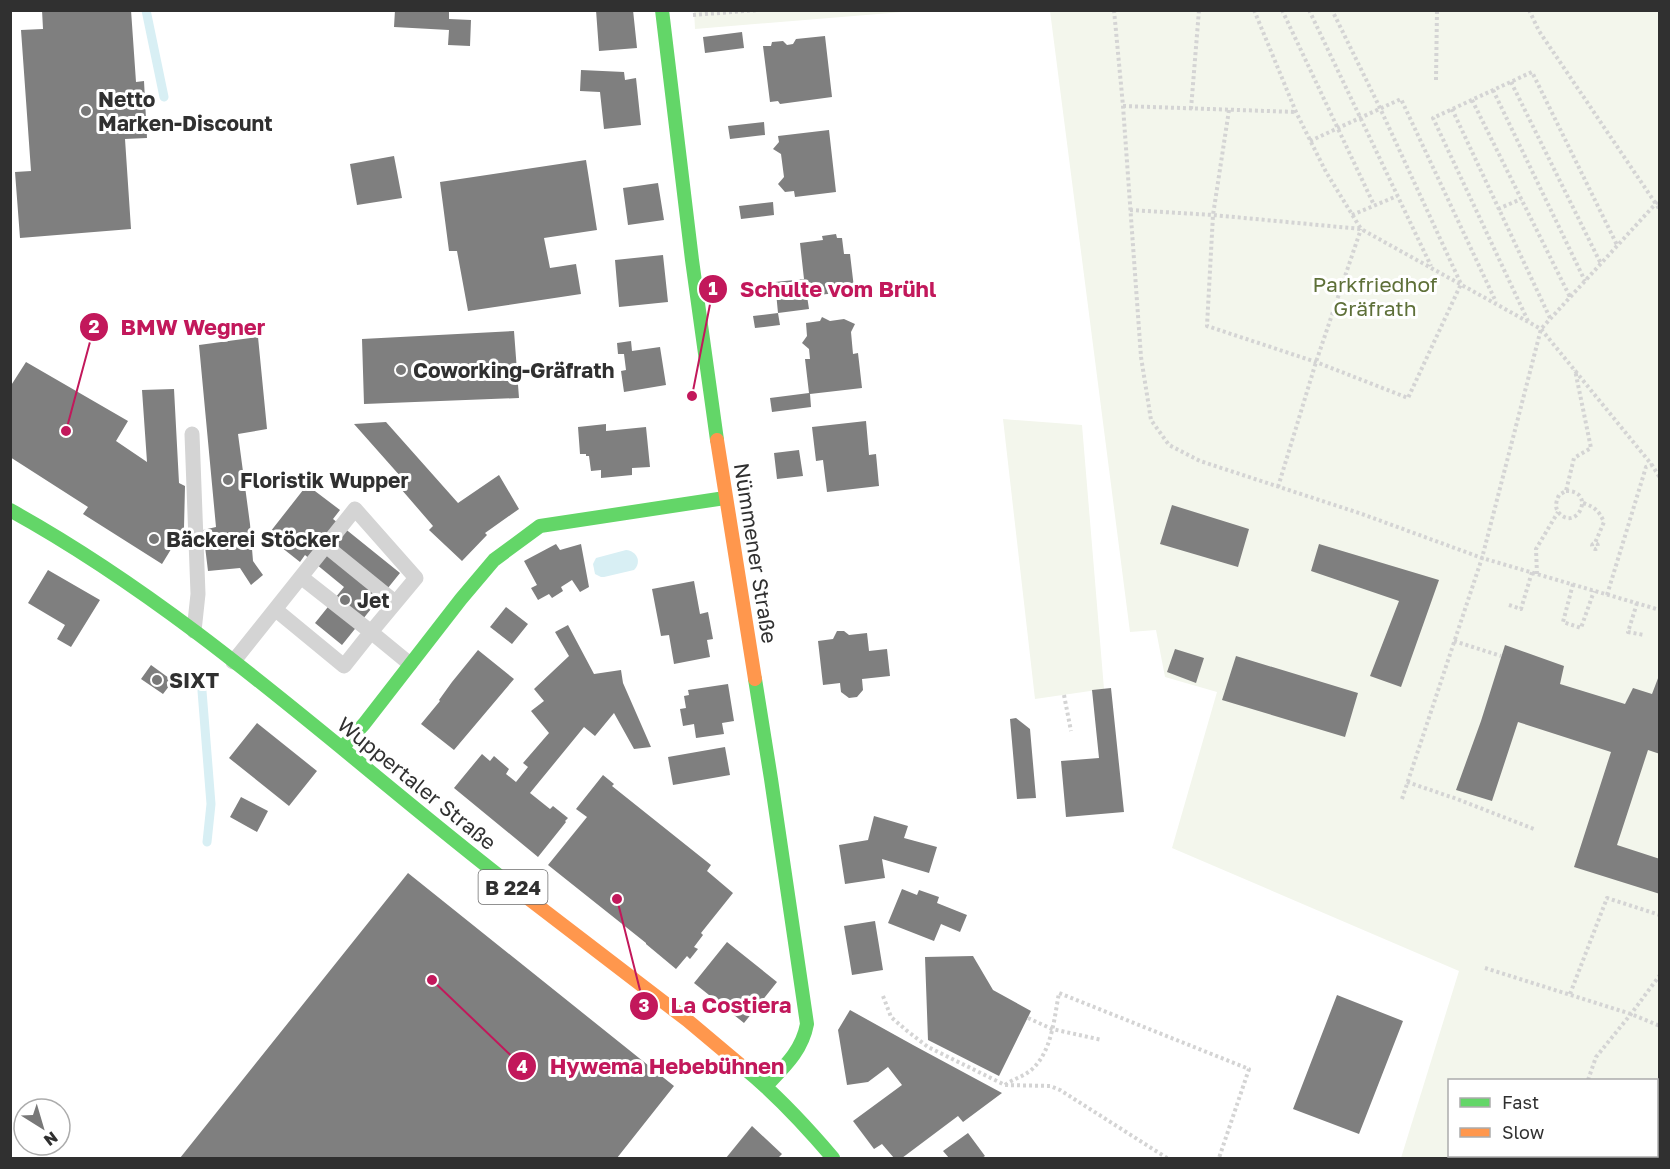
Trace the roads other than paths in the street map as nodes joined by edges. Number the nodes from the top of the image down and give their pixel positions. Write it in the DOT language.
graph roads {
  1 [pos="663,13"];
  2 [pos="192,434"];
  3 [pos="725,498"];
  4 [pos="10,510"];
  5 [pos="326,546"];
  6 [pos="301,577"];
  7 [pos="395,602"];
  8 [pos="276,610"];
  9 [pos="194,631"];
  10 [pos="371,632"];
  11 [pos="233,662"];
  12 [pos="410,664"];
  13 [pos="342,748"];
  14 [pos="766,1086"];
  15 [pos="833,1158"];
  1 -- 3 [label="street, Nümmener Straße"];
  2 -- 9 [label="lane"];
  3 -- 12 [label="street"];
  3 -- 14 [label="street, Nümmener Straße"];
  4 -- 9 [label="street, Wuppertaler Straße / B 224"];
  5 -- 6 [label="lane"];
  5 -- 7 [label="lane"];
  5 -- 7 [label="lane"];
  6 -- 8 [label="lane"];
  6 -- 10 [label="lane"];
  7 -- 10 [label="lane"];
  8 -- 10 [label="lane"];
  8 -- 11 [label="lane"];
  9 -- 11 [label="street, Wuppertaler Straße / B 224"];
  10 -- 12 [label="lane"];
  11 -- 13 [label="street, Wuppertaler Straße / B 224"];
  12 -- 13 [label="street"];
  13 -- 14 [label="street, Wuppertaler Straße / B 224"];
  14 -- 15 [label="street, Wuppertaler Straße / B 224"];
}
